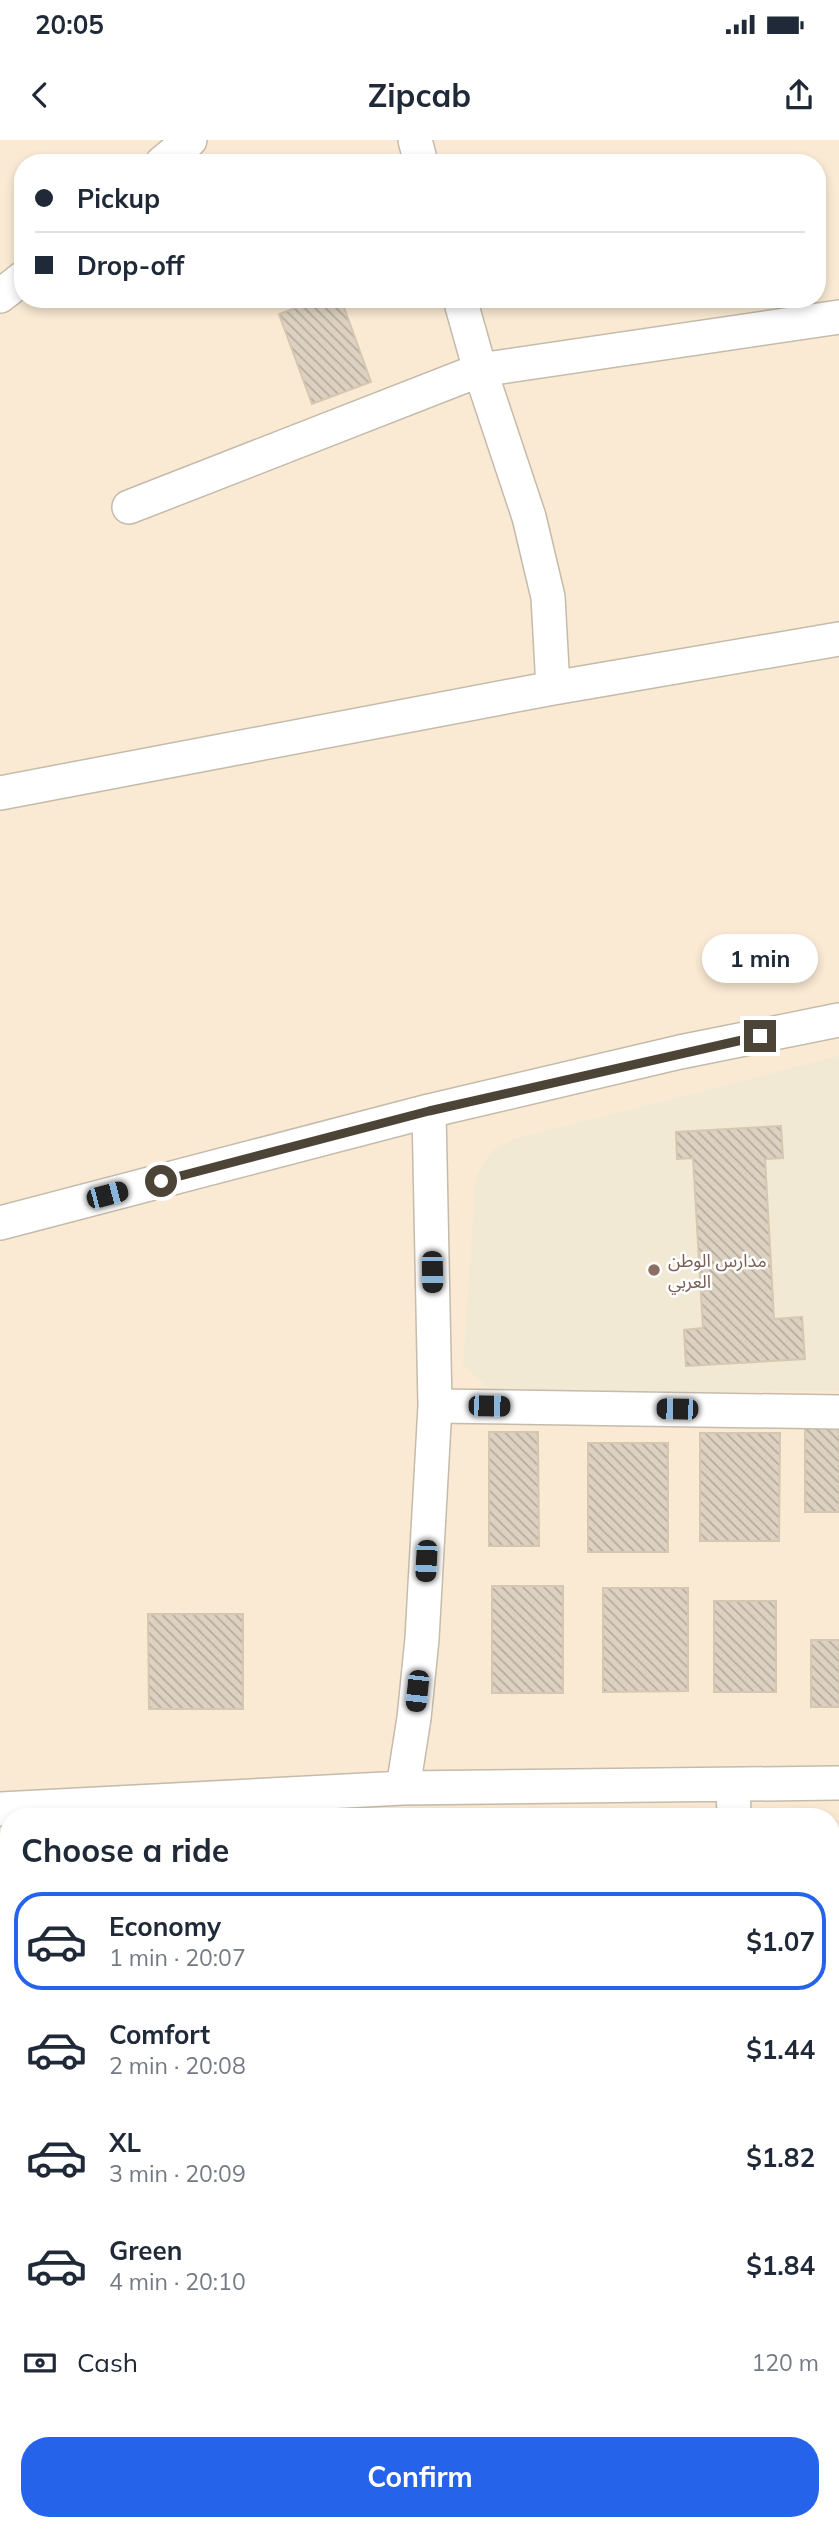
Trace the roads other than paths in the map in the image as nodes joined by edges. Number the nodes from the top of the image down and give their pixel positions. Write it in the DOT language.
graph roads {
  1 [pos="190,140"];
  2 [pos="173,154"];
  3 [pos="14,285"];
  4 [pos="0,296"];
  5 [pos="463,308"];
  6 [pos="839,317"];
  7 [pos="480,370"];
  8 [pos="129,507"];
  9 [pos="839,639"];
  10 [pos="553,688"];
  11 [pos="0,793"];
  12 [pos="839,1020"];
  13 [pos="429,1111"];
  14 [pos="0,1223"];
  15 [pos="435,1406"];
  16 [pos="839,1412"];
  17 [pos="839,1783"];
  18 [pos="403,1788"];
  19 [pos="734,1801"];
  20 [pos="19,1808"];
  1 -- 2 [label="street"];
  3 -- 4 [label="street"];
  5 -- 7 [label="street"];
  6 -- 7 [label="street"];
  7 -- 8 [label="street"];
  7 -- 10 [label="street"];
  9 -- 10 [label="street"];
  10 -- 11 [label="street"];
  12 -- 13 [label="street"];
  13 -- 14 [label="street"];
  13 -- 15 [label="street"];
  15 -- 16 [label="street"];
  15 -- 18 [label="street"];
  17 -- 19 [label="street"];
  18 -- 19 [label="street"];
  18 -- 20 [label="street"];
}
